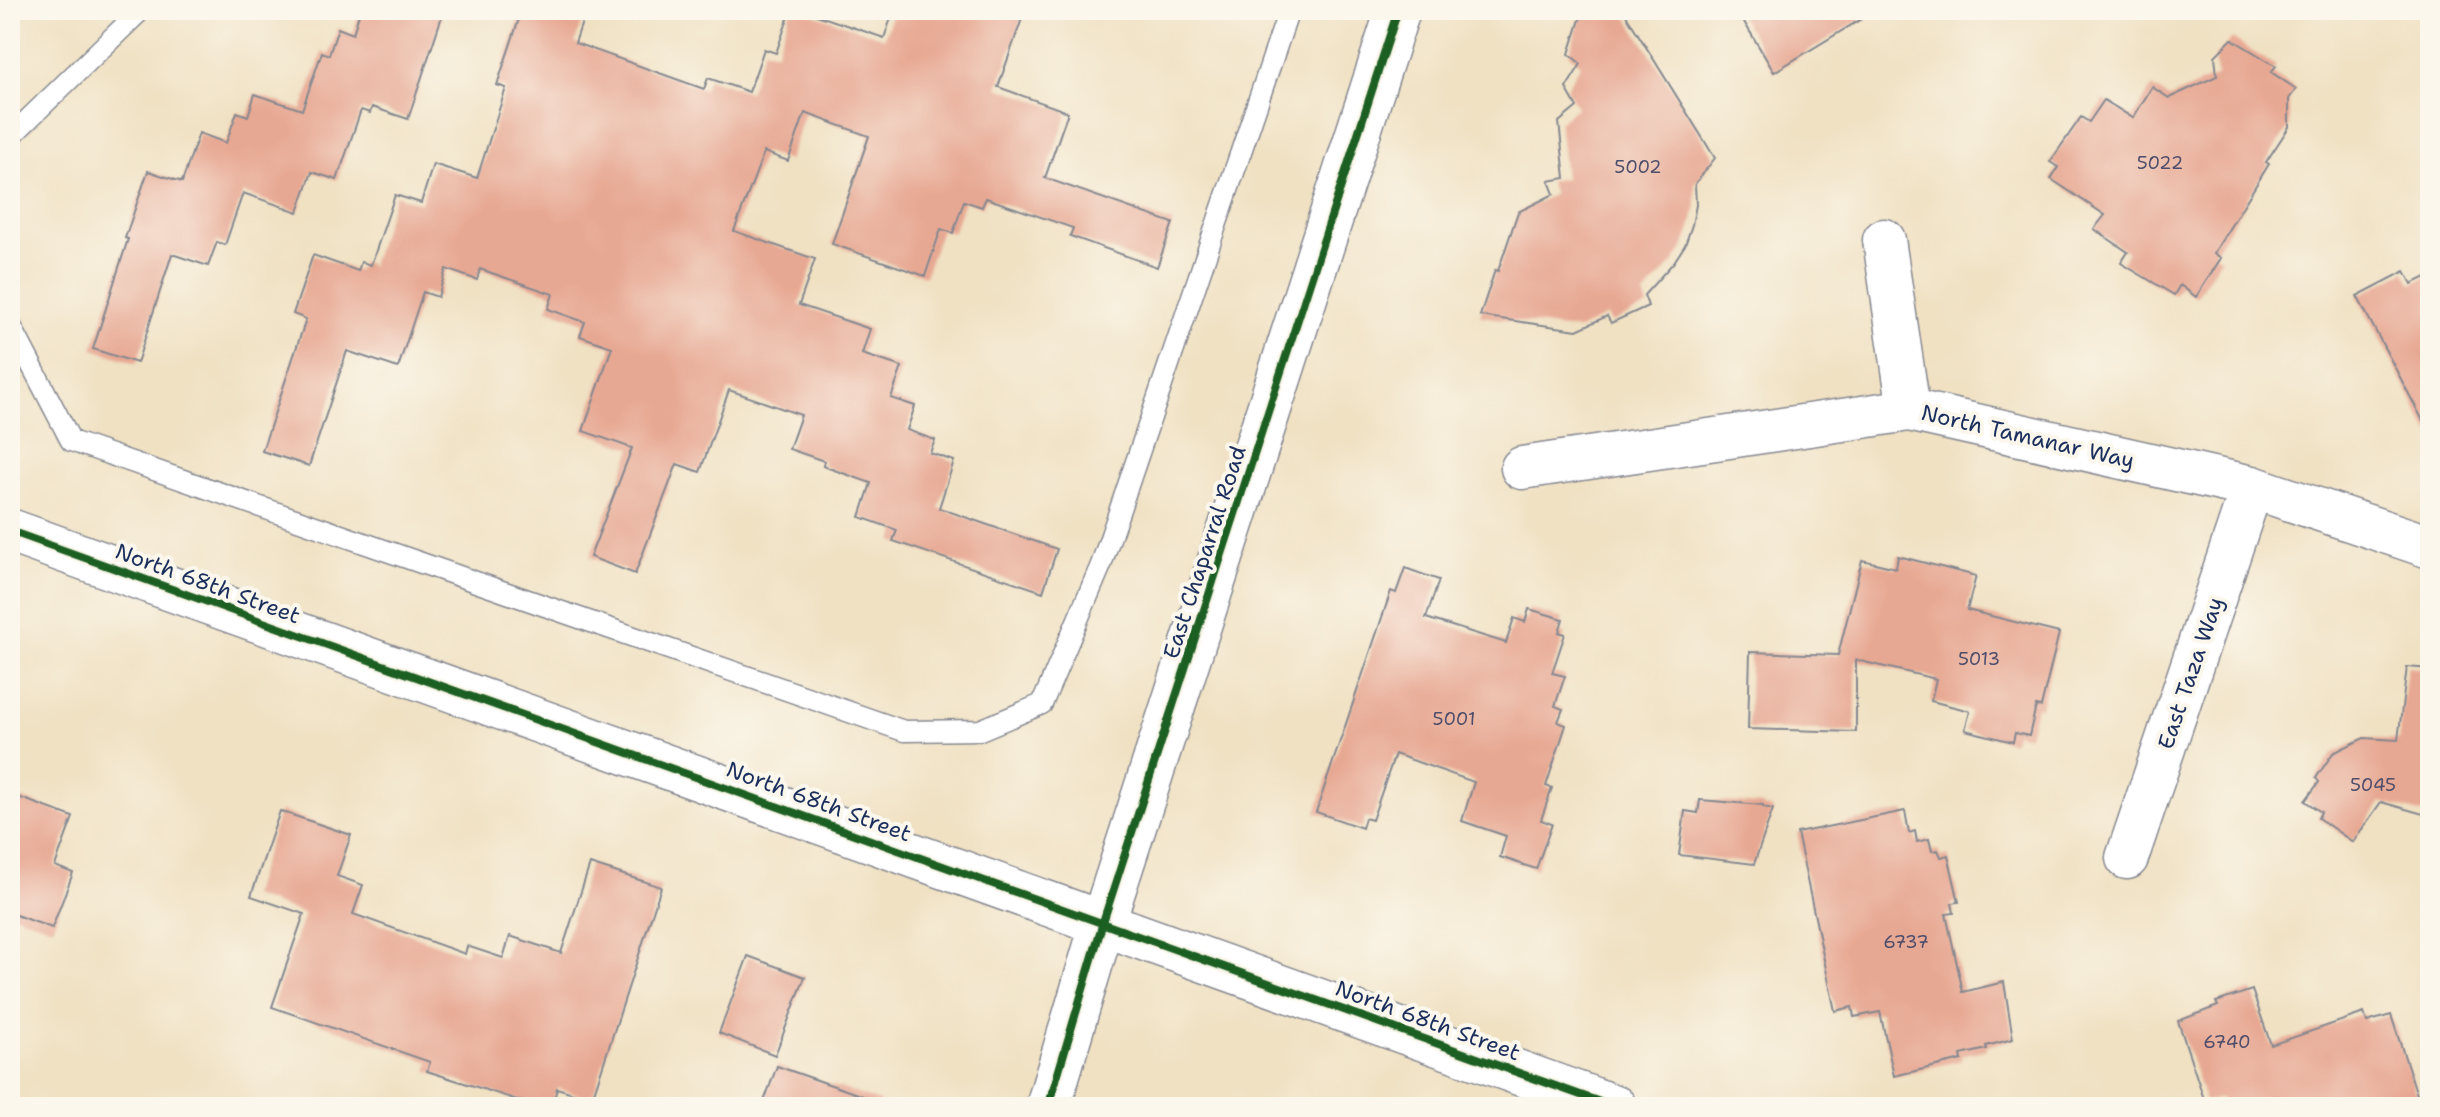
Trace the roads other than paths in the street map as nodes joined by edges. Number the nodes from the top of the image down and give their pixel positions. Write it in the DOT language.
graph roads {
  1 [pos="141,10"];
  2 [pos="1289,10"];
  3 [pos="1398,10"];
  4 [pos="10,137"];
  5 [pos="1884,240"];
  6 [pos="10,324"];
  7 [pos="1909,410"];
  8 [pos="1522,468"];
  9 [pos="2252,487"];
  10 [pos="10,531"];
  11 [pos="2430,547"];
  12 [pos="2127,858"];
  13 [pos="1103,922"];
  14 [pos="1048,1107"];
  15 [pos="1614,1107"];
  1 -- 4 [label="lane"];
  2 -- 6 [label="lane"];
  3 -- 13 [label="street, East Chaparral Road"];
  5 -- 7 [label="street"];
  7 -- 8 [label="street, North Tamanar Way"];
  7 -- 9 [label="street, North Tamanar Way"];
  9 -- 11 [label="street, North Tamanar Way"];
  9 -- 12 [label="street, East Taza Way"];
  10 -- 13 [label="street, North 68th Street"];
  13 -- 14 [label="street, East Chaparral Road"];
  13 -- 15 [label="street, North 68th Street"];
}
